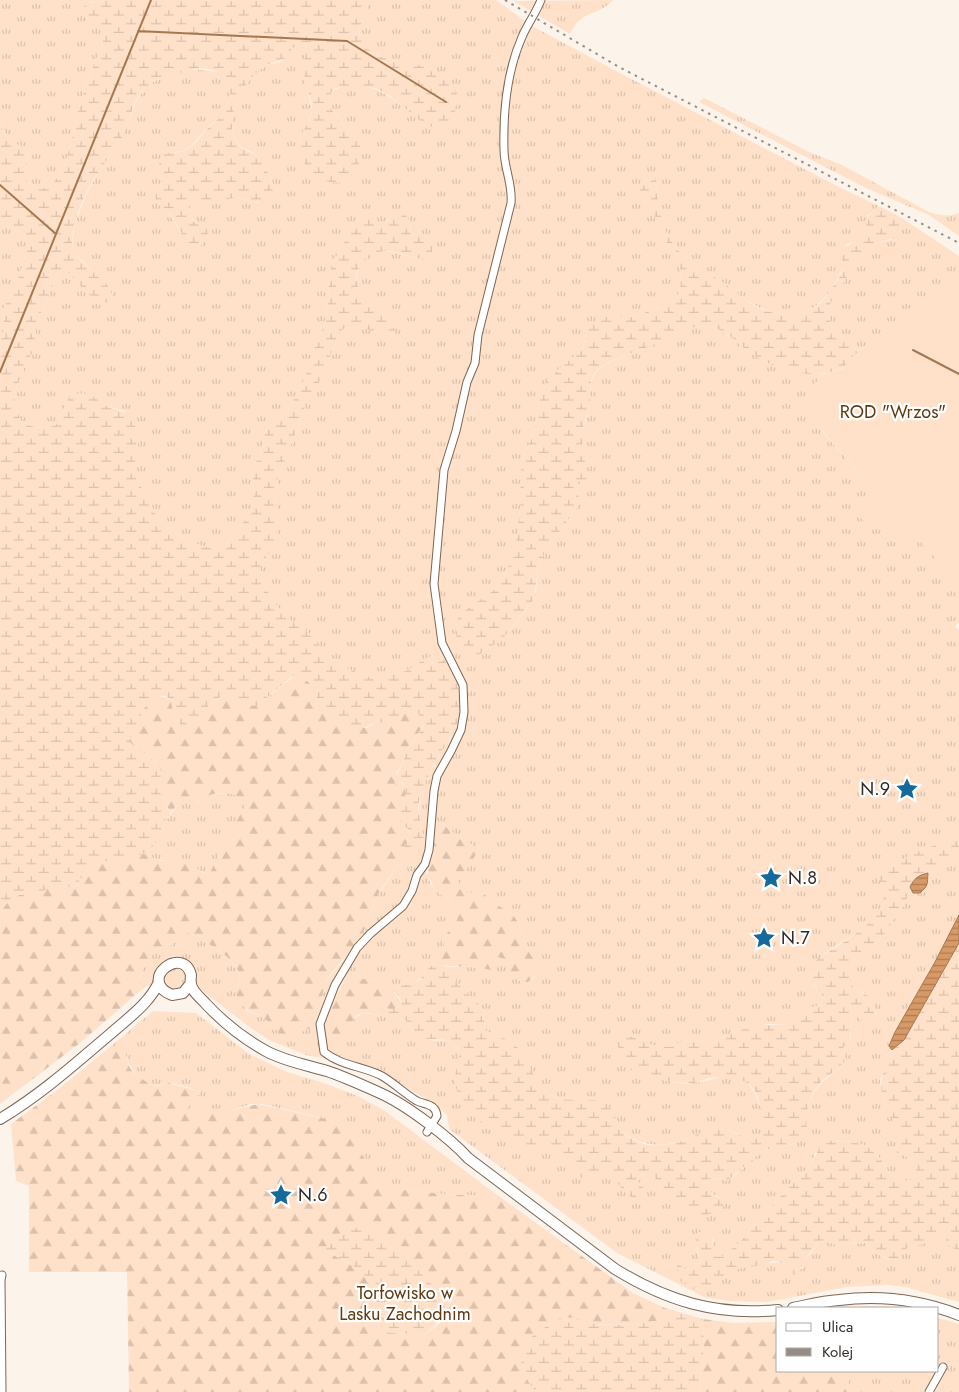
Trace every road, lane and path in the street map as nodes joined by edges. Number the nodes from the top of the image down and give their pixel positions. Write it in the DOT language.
graph roads {
  1 [pos="541,0"];
  2 [pos="159,982"];
  3 [pos="191,983"];
  4 [pos="166,992"];
  5 [pos="180,994"];
  6 [pos="213,1011"];
  7 [pos="136,1012"];
  8 [pos="0,1119"];
  9 [pos="429,1129"];
  10 [pos="2,1274"];
  11 [pos="798,1307"];
  12 [pos="934,1307"];
  13 [pos="939,1308"];
  14 [pos="776,1310"];
  15 [pos="945,1310"];
  16 [pos="959,1311"];
  17 [pos="959,1315"];
  18 [pos="1,1320"];
  19 [pos="944,1367"];
  20 [pos="2,1392"];
  21 [pos="929,1392"];
  1 -- 9 [label="street"];
  2 -- 3 [label="main road"];
  2 -- 4 [label="main road"];
  2 -- 7 [label="main road"];
  3 -- 5 [label="main road"];
  3 -- 6 [label="main road"];
  4 -- 5 [label="main road"];
  4 -- 7 [label="main road"];
  5 -- 6 [label="main road"];
  6 -- 9 [label="main road"];
  7 -- 8 [label="main road"];
  9 -- 14 [label="main road"];
  10 -- 18 [label="street"];
  11 -- 12 [label="main road"];
  13 -- 15 [label="main road"];
  15 -- 16 [label="main road"];
  15 -- 17 [label="main road"];
  18 -- 20 [label="street"];
  19 -- 21 [label="street"];
}
